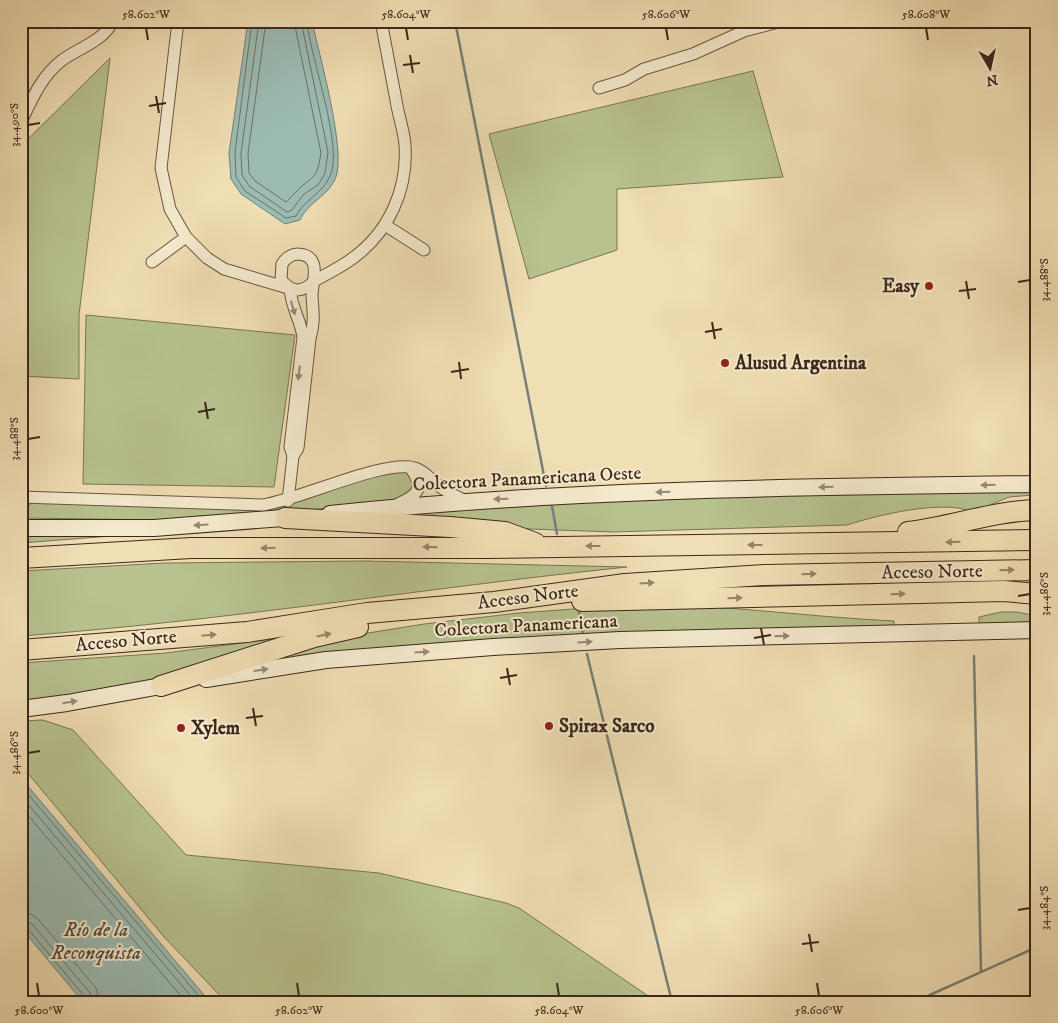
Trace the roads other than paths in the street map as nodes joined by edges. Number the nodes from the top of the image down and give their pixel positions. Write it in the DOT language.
graph roads {
  1 [pos="113,21"];
  2 [pos="178,21"];
  3 [pos="381,21"];
  4 [pos="782,21"];
  5 [pos="599,88"];
  6 [pos="21,122"];
  7 [pos="385,225"];
  8 [pos="186,237"];
  9 [pos="424,250"];
  10 [pos="152,262"];
  11 [pos="313,262"];
  12 [pos="334,269"];
  13 [pos="280,270"];
  14 [pos="259,281"];
  15 [pos="313,282"];
  16 [pos="289,288"];
  17 [pos="301,325"];
  18 [pos="314,325"];
  19 [pos="292,456"];
  20 [pos="410,467"];
  21 [pos="1037,484"];
  22 [pos="21,497"];
  23 [pos="466,501"];
  24 [pos="390,508"];
  25 [pos="286,510"];
  26 [pos="1037,510"];
  27 [pos="21,528"];
  28 [pos="1037,540"];
  29 [pos="804,545"];
  30 [pos="546,546"];
  31 [pos="21,558"];
  32 [pos="1037,570"];
  33 [pos="1037,594"];
  34 [pos="494,602"];
  35 [pos="1037,630"];
  36 [pos="21,650"];
  37 [pos="161,686"];
  38 [pos="21,709"];
  1 -- 6 [label="street"];
  2 -- 8 [label="street"];
  3 -- 7 [label="street"];
  4 -- 5 [label="street"];
  7 -- 9 [label="street"];
  7 -- 12 [label="street"];
  8 -- 10 [label="street"];
  8 -- 14 [label="street"];
  11 -- 12 [label="street"];
  11 -- 13 [label="street"];
  11 -- 15 [label="street"];
  12 -- 15 [label="street"];
  13 -- 14 [label="street"];
  13 -- 16 [label="street"];
  14 -- 16 [label="street"];
  15 -- 16 [label="street"];
  15 -- 18 [label="street"];
  16 -- 17 [label="street, one-way"];
  17 -- 18 [label="street"];
  17 -- 19 [label="street, one-way"];
  18 -- 19 [label="street"];
  19 -- 25 [label="street"];
  20 -- 23 [label="street"];
  20 -- 24 [label="street"];
  20 -- 25 [label="street"];
  21 -- 23 [label="street, Colectora Panamericana Oeste, one-way"];
  22 -- 25 [label="street"];
  23 -- 24 [label="street, Colectora Panamericana Oeste"];
  24 -- 25 [label="street, Colectora Panamericana Oeste"];
  25 -- 27 [label="street, Colectora Panamericana Oeste, one-way"];
  25 -- 30 [label="highway"];
  26 -- 29 [label="highway"];
  28 -- 29 [label="highway, Acceso Norte, one-way"];
  29 -- 30 [label="highway, Acceso Norte, one-way"];
  30 -- 31 [label="highway, Acceso Norte, one-way"];
  34 -- 32 [label="highway, Acceso Norte, one-way"];
  34 -- 33 [label="highway, one-way"];
  36 -- 34 [label="highway, Acceso Norte, one-way"];
  37 -- 34 [label="highway, one-way"];
  37 -- 35 [label="street, Colectora Panamericana, one-way"];
  38 -- 37 [label="street, Colectora Panamericana, one-way"];
}
